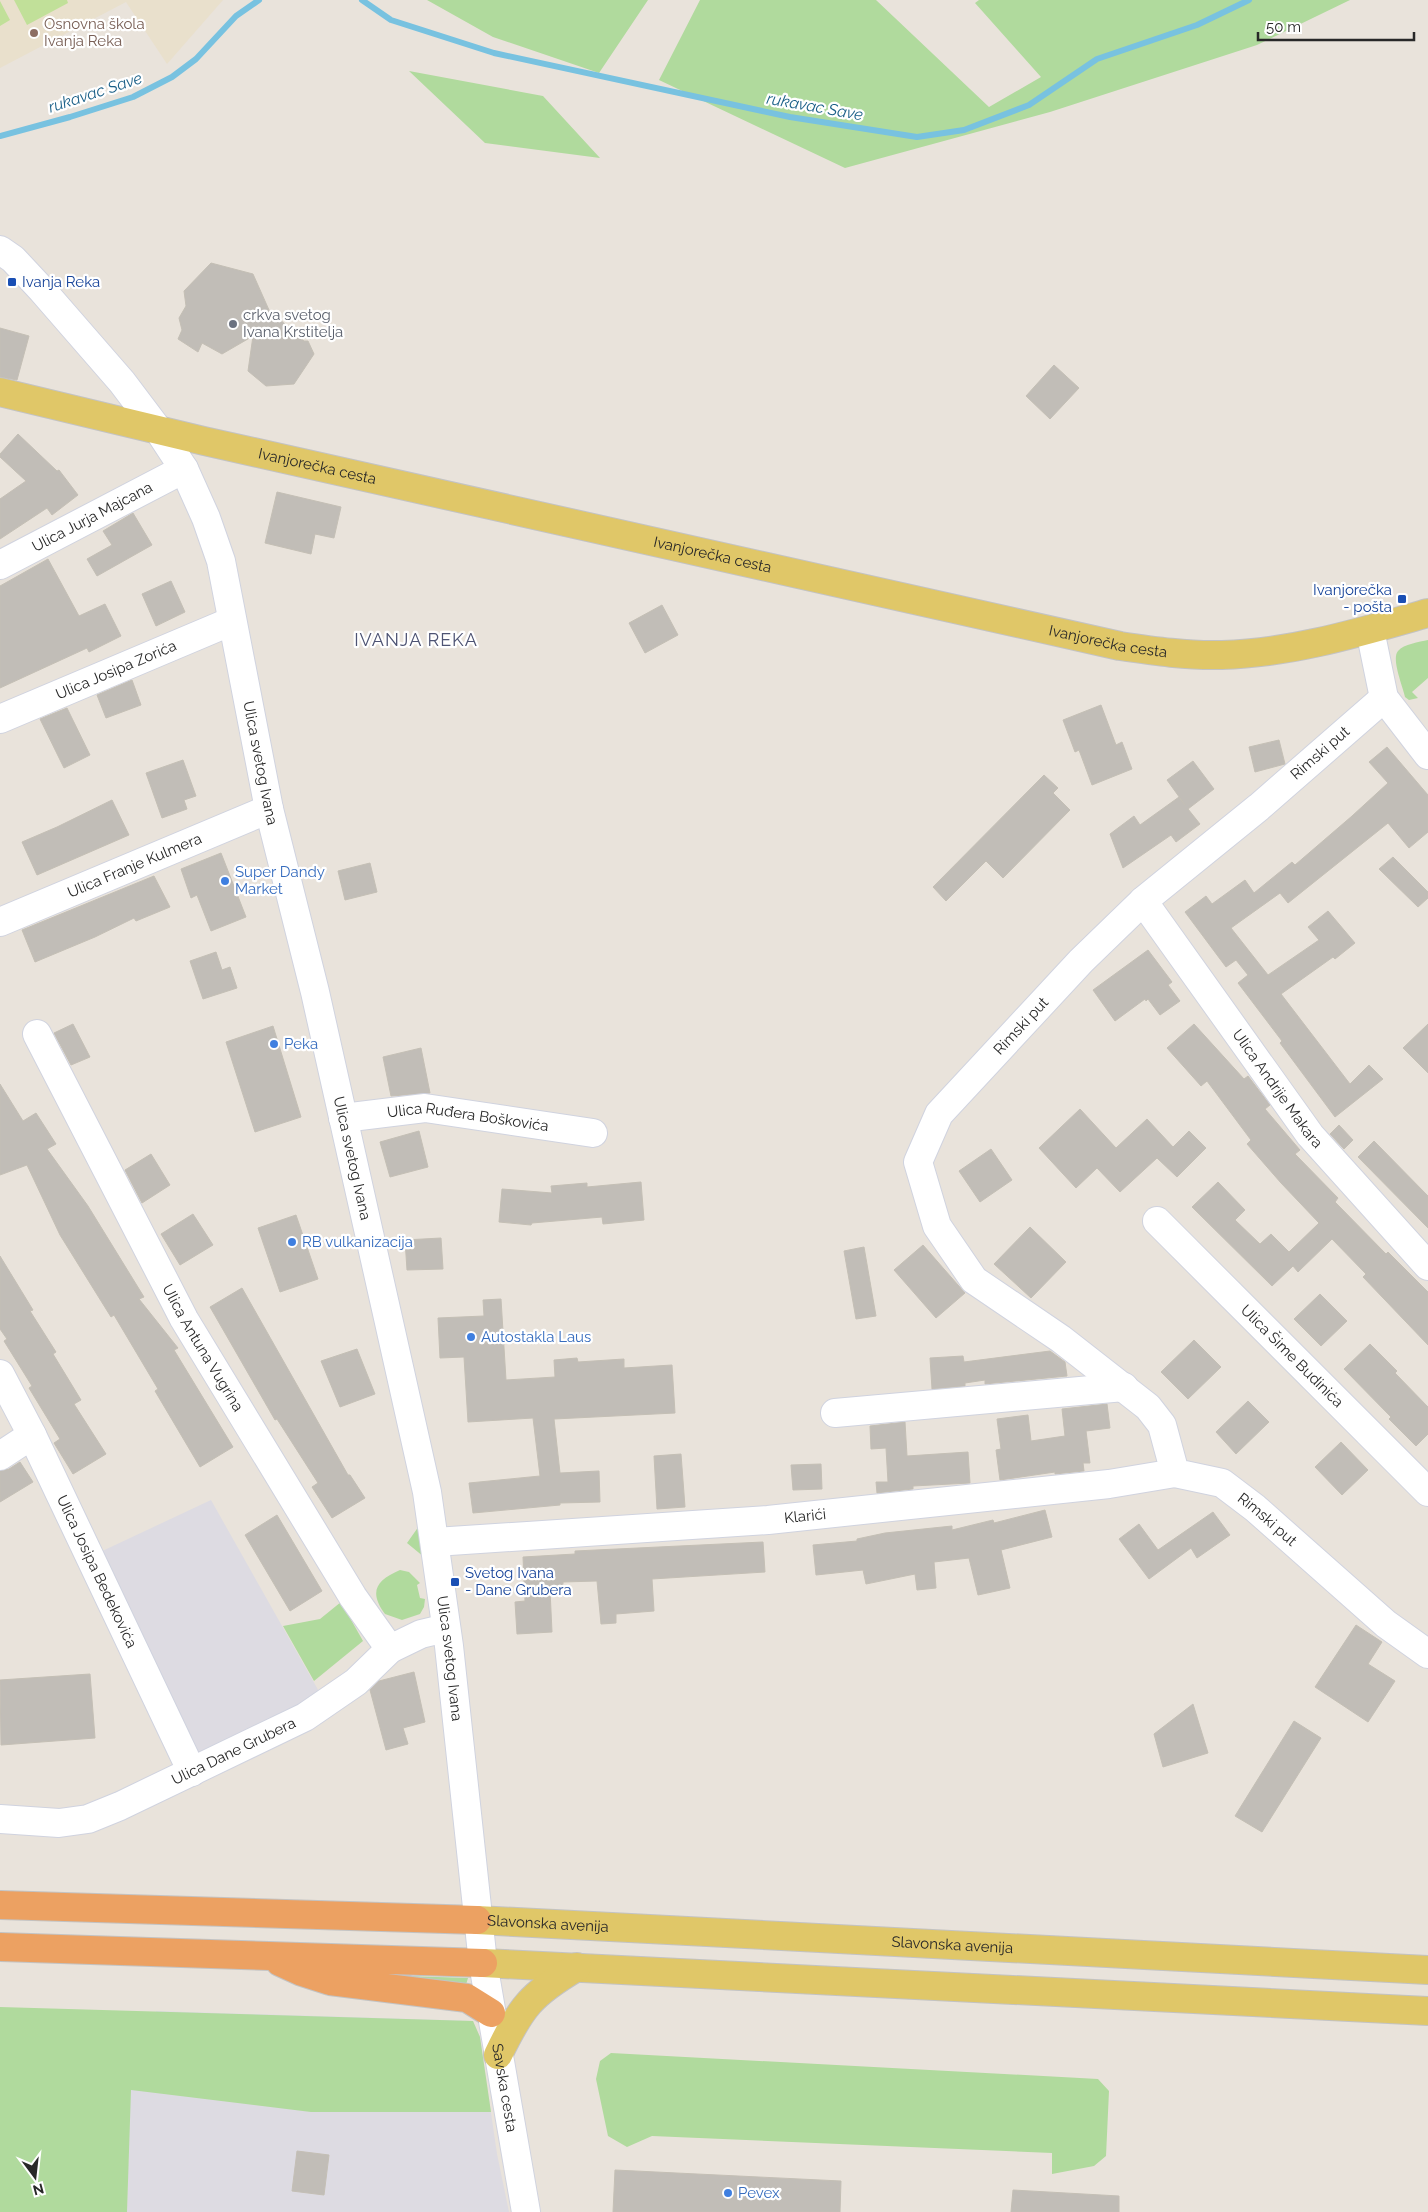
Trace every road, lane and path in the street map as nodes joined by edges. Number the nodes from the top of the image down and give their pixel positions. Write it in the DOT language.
graph roads {
  1 [pos="0,250"];
  2 [pos="0,392"];
  3 [pos="159,431"];
  4 [pos="184,469"];
  5 [pos="0,565"];
  6 [pos="1428,613"];
  7 [pos="232,620"];
  8 [pos="1370,630"];
  9 [pos="1384,698"];
  10 [pos="0,719"];
  11 [pos="1428,756"];
  12 [pos="269,809"];
  13 [pos="1143,901"];
  14 [pos="0,922"];
  15 [pos="37,1034"];
  16 [pos="343,1118"];
  17 [pos="593,1134"];
  18 [pos="1157,1221"];
  19 [pos="1428,1266"];
  20 [pos="0,1374"];
  21 [pos="1124,1387"];
  22 [pos="835,1414"];
  23 [pos="32,1435"];
  24 [pos="0,1456"];
  25 [pos="1175,1473"];
  26 [pos="1428,1492"];
  27 [pos="435,1542"];
  28 [pos="446,1628"];
  29 [pos="390,1649"];
  30 [pos="1428,1654"];
  31 [pos="192,1772"];
  32 [pos="0,1819"];
  33 [pos="0,1905"];
  34 [pos="477,1920"];
  35 [pos="0,1947"];
  36 [pos="265,1955"];
  37 [pos="483,1963"];
  38 [pos="578,1967"];
  39 [pos="1428,1970"];
  40 [pos="1428,2011"];
  41 [pos="491,2013"];
  42 [pos="498,2055"];
  43 [pos="526,2212"];
  1 -- 3 [label="street, Ulica svetog Ivana"];
  2 -- 3 [label="main road, Ivanjorečka cesta"];
  3 -- 4 [label="street, Ulica svetog Ivana"];
  3 -- 8 [label="main road, Ivanjorečka cesta"];
  4 -- 5 [label="street, Ulica Jurja Majcana"];
  4 -- 7 [label="street, Ulica svetog Ivana"];
  6 -- 8 [label="main road, Ivanjorečka cesta"];
  7 -- 10 [label="street, Ulica Josipa Zorića"];
  7 -- 12 [label="street, Ulica svetog Ivana"];
  8 -- 9 [label="street"];
  9 -- 11 [label="street"];
  9 -- 13 [label="street, Rimski put"];
  12 -- 14 [label="street, Ulica Franje Kulmera"];
  12 -- 16 [label="street, Ulica svetog Ivana"];
  13 -- 19 [label="street, Ulica Andrije Makara"];
  13 -- 21 [label="street, Rimski put"];
  15 -- 29 [label="street, Ulica Antuna Vugrina"];
  16 -- 17 [label="street, Ulica Ruđera Boškovića"];
  16 -- 27 [label="street, Ulica svetog Ivana"];
  18 -- 26 [label="street, Ulica Šime Budinića"];
  20 -- 23 [label="street, Ulica Josipa Bedekovića"];
  21 -- 22 [label="street"];
  21 -- 25 [label="street, Rimski put"];
  23 -- 24 [label="street"];
  23 -- 31 [label="street, Ulica Josipa Bedekovića"];
  25 -- 27 [label="street, Klarići"];
  25 -- 30 [label="street, Rimski put"];
  27 -- 28 [label="street, Ulica svetog Ivana"];
  28 -- 29 [label="street, Ulica Dane Grubera"];
  28 -- 34 [label="street, Ulica svetog Ivana"];
  29 -- 31 [label="street, Ulica Dane Grubera"];
  31 -- 32 [label="street, Ulica Dane Grubera"];
  33 -- 34 [label="highway"];
  34 -- 37 [label="street, Ulica svetog Ivana"];
  34 -- 39 [label="main road, Slavonska avenija"];
  35 -- 36 [label="highway"];
  36 -- 37 [label="highway"];
  36 -- 41 [label="highway"];
  37 -- 38 [label="main road"];
  37 -- 41 [label="street, Savska cesta"];
  38 -- 40 [label="main road"];
  38 -- 42 [label="main road"];
  41 -- 42 [label="street, Savska cesta"];
  42 -- 43 [label="street, Savska cesta"];
}
